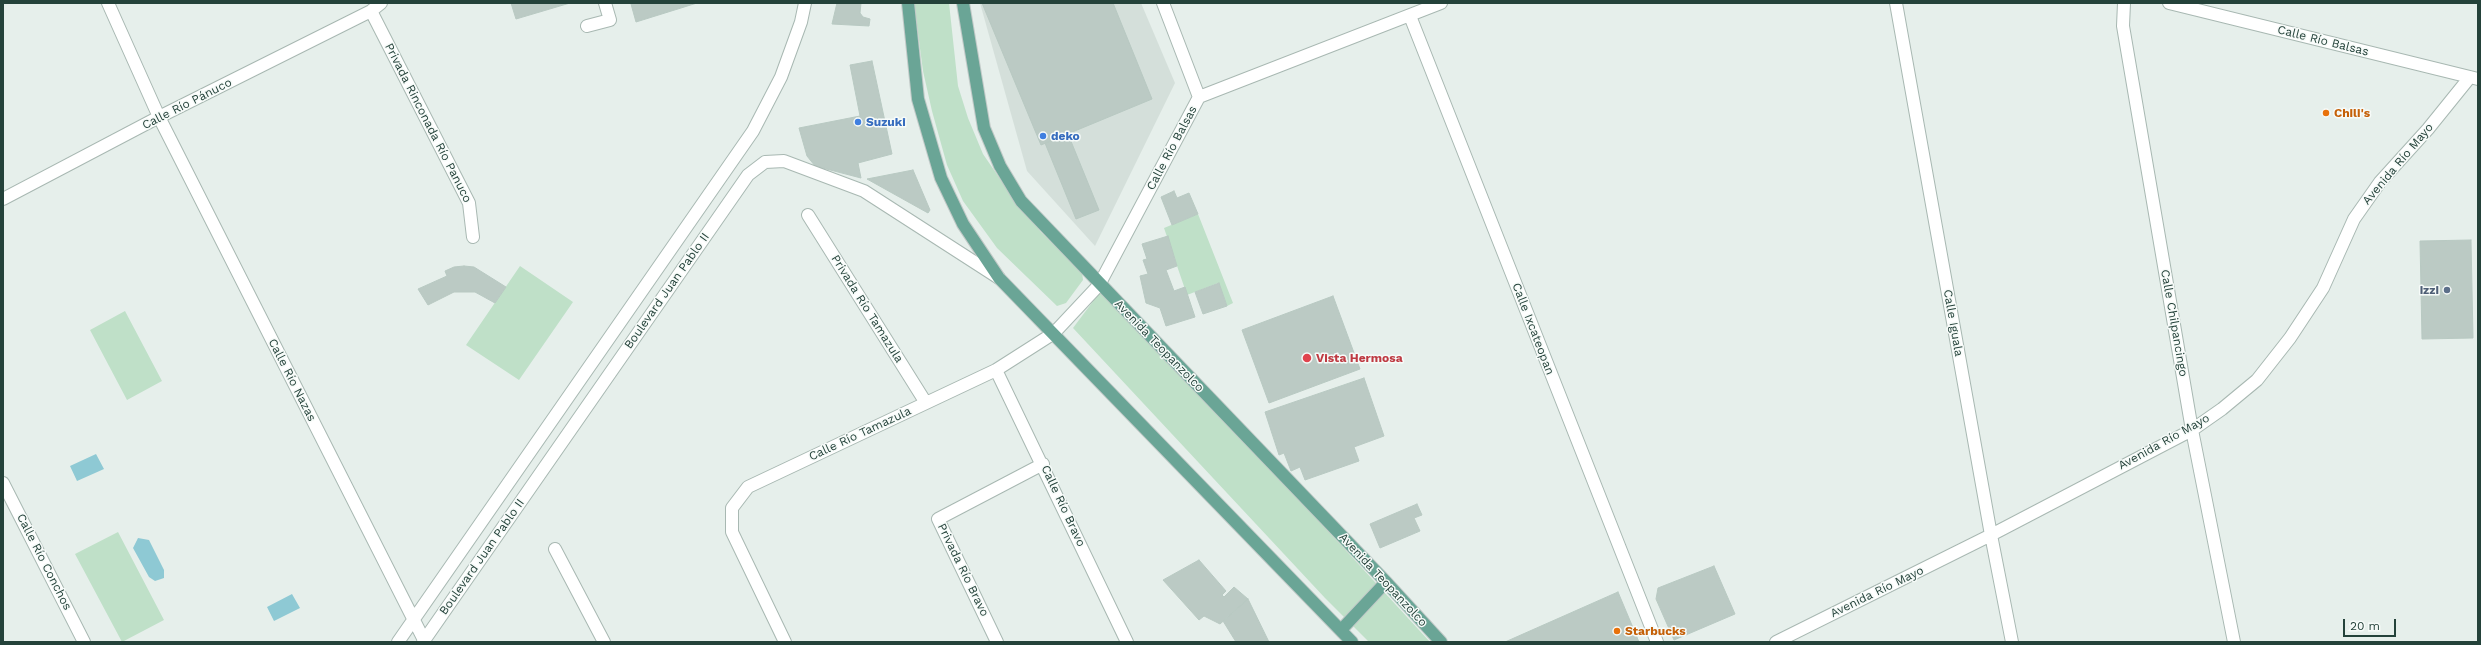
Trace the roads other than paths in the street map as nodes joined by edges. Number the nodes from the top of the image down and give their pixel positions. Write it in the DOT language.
graph roads {
  1 [pos="108,3"];
  2 [pos="381,3"];
  3 [pos="606,3"];
  4 [pos="805,3"];
  5 [pos="908,3"];
  6 [pos="963,3"];
  7 [pos="1163,3"];
  8 [pos="1441,3"];
  9 [pos="1896,3"];
  10 [pos="2124,3"];
  11 [pos="2169,3"];
  12 [pos="371,11"];
  13 [pos="1410,16"];
  14 [pos="587,26"];
  15 [pos="2474,78"];
  16 [pos="1199,97"];
  17 [pos="159,117"];
  18 [pos="3,199"];
  19 [pos="808,215"];
  20 [pos="473,237"];
  21 [pos="999,278"];
  22 [pos="1099,285"];
  23 [pos="1054,333"];
  24 [pos="996,370"];
  25 [pos="926,403"];
  26 [pos="2192,430"];
  27 [pos="1043,464"];
  28 [pos="3,483"];
  29 [pos="1991,535"];
  30 [pos="555,549"];
  31 [pos="1386,582"];
  32 [pos="414,621"];
  33 [pos="1341,630"];
  34 [pos="781,641"];
  35 [pos="84,642"];
  36 [pos="398,642"];
  37 [pos="424,642"];
  38 [pos="604,642"];
  39 [pos="997,642"];
  40 [pos="1127,642"];
  41 [pos="1352,642"];
  42 [pos="1441,642"];
  43 [pos="1656,642"];
  44 [pos="1776,642"];
  45 [pos="2012,642"];
  46 [pos="2234,642"];
  1 -- 17 [label="street, Calle Río Nazas"];
  2 -- 12 [label="street, Calle Río Pánuco"];
  3 -- 14 [label="street"];
  4 -- 32 [label="street, Boulevard Juan Pablo II"];
  5 -- 21 [label="main road"];
  6 -- 22 [label="main road, Avenida Teopanzolco"];
  7 -- 16 [label="street"];
  8 -- 13 [label="street, Calle Río Balsas"];
  9 -- 29 [label="street, Calle Iguala"];
  10 -- 26 [label="street, Calle Chilpancingo"];
  11 -- 15 [label="street, Calle Río Balsas"];
  12 -- 17 [label="street, Calle Río Pánuco"];
  12 -- 20 [label="street, Privada Rinconada Río Panuco"];
  13 -- 16 [label="street, Calle Río Balsas"];
  13 -- 43 [label="street, Calle Ixcateopan"];
  15 -- 26 [label="street, Avenida Río Mayo"];
  16 -- 22 [label="street, Calle Río Balsas"];
  17 -- 18 [label="street, Calle Río Pánuco"];
  17 -- 32 [label="street, Calle Río Nazas"];
  19 -- 25 [label="street, Privada Río Tamazula"];
  21 -- 23 [label="main road"];
  21 -- 37 [label="street, Boulevard Juan Pablo II"];
  22 -- 23 [label="street, Calle Río Balsas"];
  22 -- 31 [label="main road, Avenida Teopanzolco"];
  23 -- 24 [label="street, Calle Río Tamazula"];
  23 -- 33 [label="main road"];
  24 -- 25 [label="street, Calle Río Tamazula"];
  24 -- 27 [label="street, Calle Río Bravo"];
  25 -- 34 [label="street, Calle Río Tamazula"];
  26 -- 29 [label="street, Avenida Río Mayo"];
  26 -- 46 [label="street, Calle Chilpancingo"];
  27 -- 39 [label="street, Privada Río Bravo"];
  27 -- 40 [label="street, Calle Río Bravo"];
  28 -- 35 [label="street, Calle Río Conchos"];
  29 -- 44 [label="street, Avenida Río Mayo"];
  29 -- 45 [label="street, Calle Iguala"];
  30 -- 38 [label="street"];
  31 -- 33 [label="main road"];
  31 -- 42 [label="main road, Avenida Teopanzolco"];
  32 -- 36 [label="street, Boulevard Juan Pablo II"];
  32 -- 37 [label="street, Calle Río Nazas"];
  33 -- 41 [label="main road"];
}
